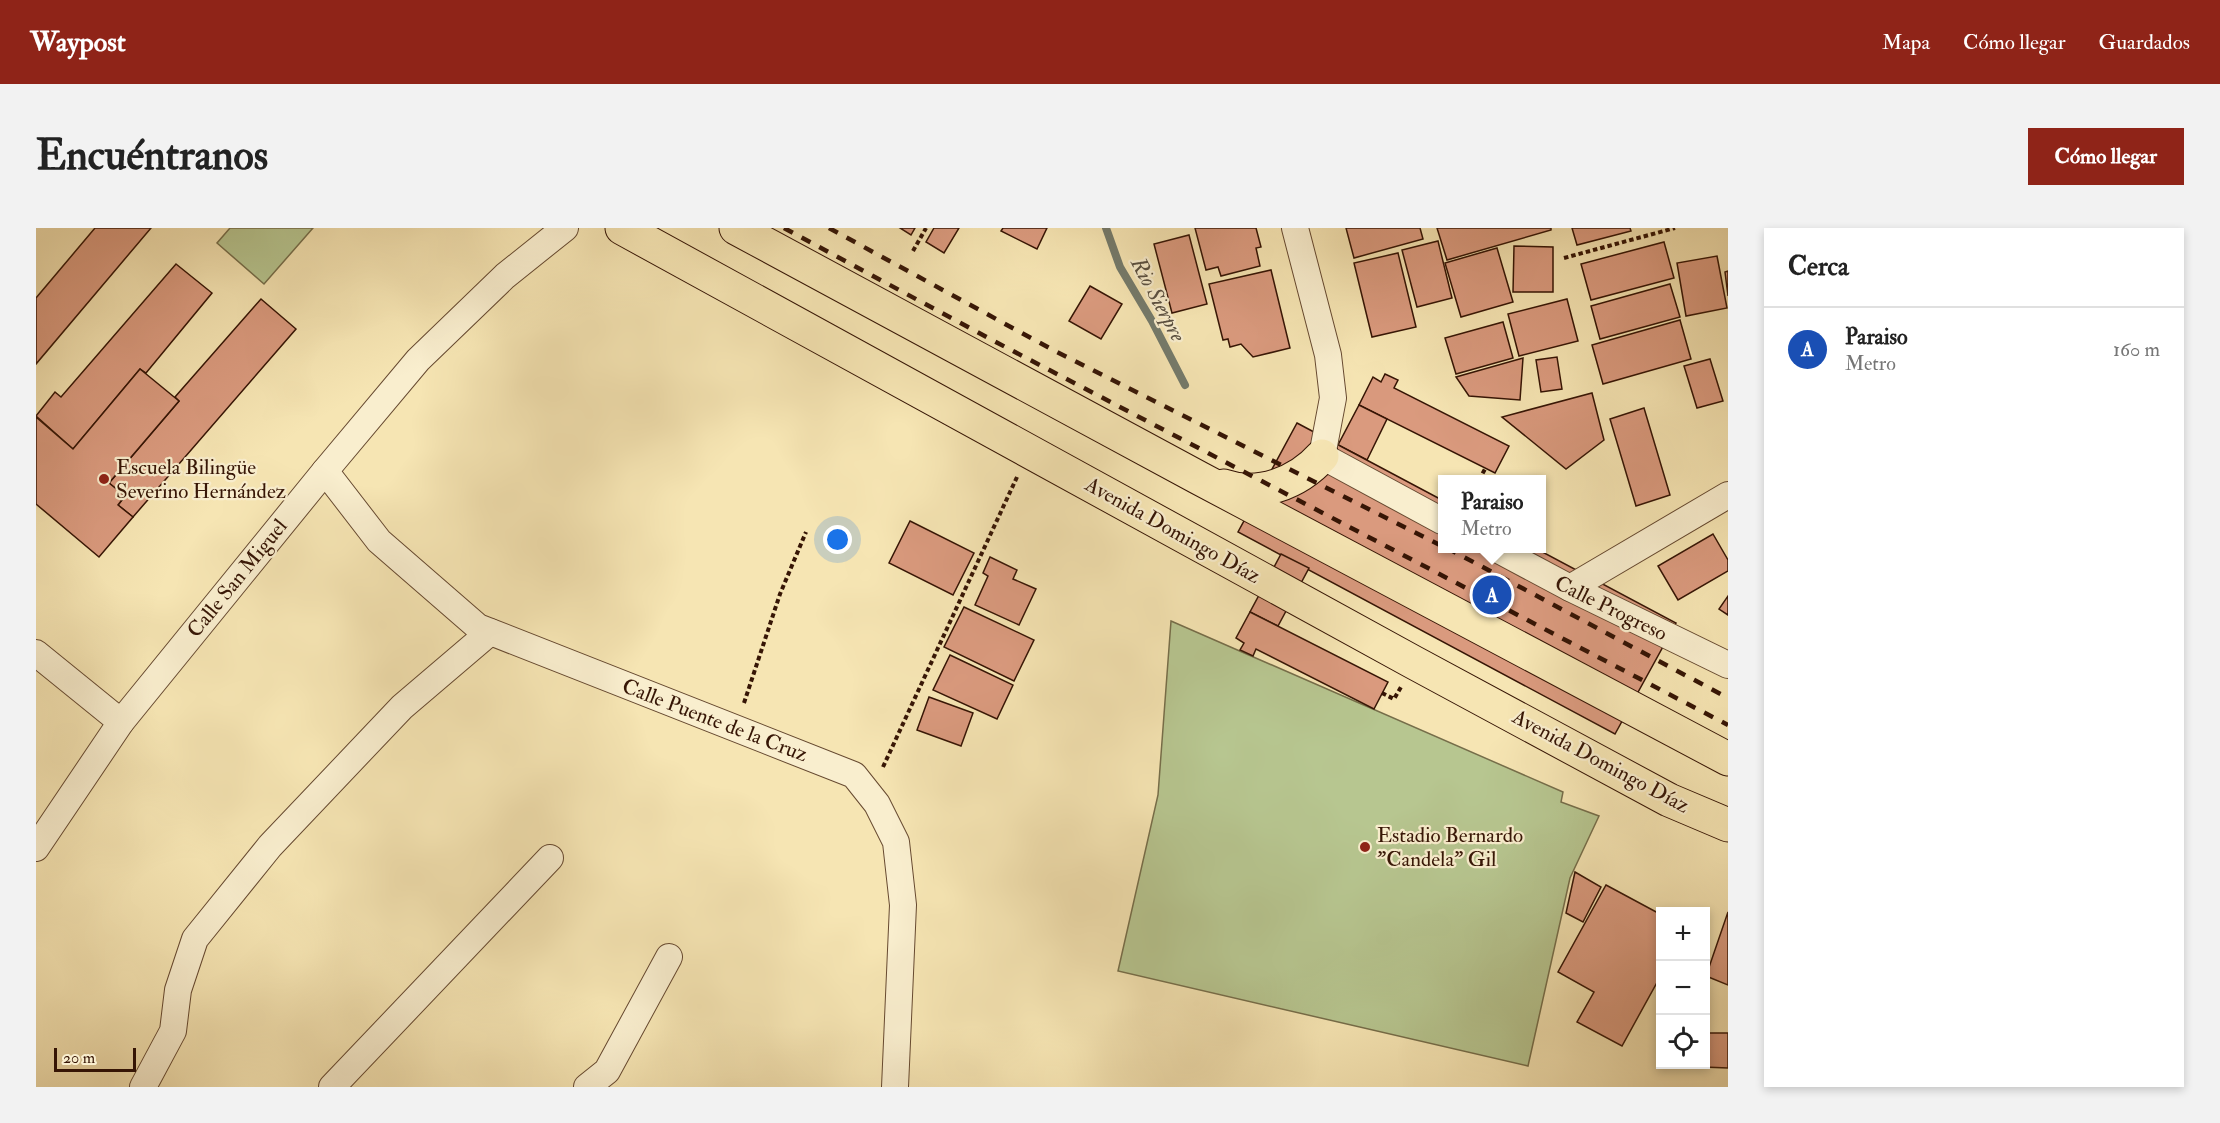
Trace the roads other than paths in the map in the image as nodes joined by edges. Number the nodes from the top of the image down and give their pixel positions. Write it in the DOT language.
graph roads {
  1 [pos="565,228"];
  2 [pos="622,228"];
  3 [pos="736,228"];
  4 [pos="1295,228"];
  5 [pos="1322,456"];
  6 [pos="325,471"];
  7 [pos="1200,478"];
  8 [pos="1728,495"];
  9 [pos="1438,518"];
  10 [pos="1502,553"];
  11 [pos="1570,588"];
  12 [pos="490,632"];
  13 [pos="36,653"];
  14 [pos="1728,665"];
  15 [pos="121,722"];
  16 [pos="1728,759"];
  17 [pos="1728,825"];
  18 [pos="36,848"];
  19 [pos="550,858"];
  20 [pos="669,957"];
  21 [pos="143,1087"];
  22 [pos="332,1087"];
  23 [pos="587,1087"];
  24 [pos="895,1087"];
  1 -- 6 [label="street, Calle San Miguel"];
  2 -- 17 [label="main road, Avenida Domingo Díaz"];
  3 -- 7 [label="main road"];
  4 -- 5 [label="street"];
  5 -- 7 [label="main road"];
  5 -- 9 [label="street"];
  6 -- 12 [label="street, Calle Puente de la Cruz"];
  6 -- 15 [label="street, Calle San Miguel"];
  7 -- 16 [label="main road"];
  8 -- 11 [label="street"];
  10 -- 11 [label="street, Calle Progreso"];
  11 -- 14 [label="street, Calle Progreso"];
  12 -- 21 [label="street"];
  12 -- 24 [label="street, Calle Puente de la Cruz"];
  13 -- 15 [label="street"];
  15 -- 18 [label="street, Calle San Miguel"];
  19 -- 22 [label="street"];
  20 -- 23 [label="street"];
}
